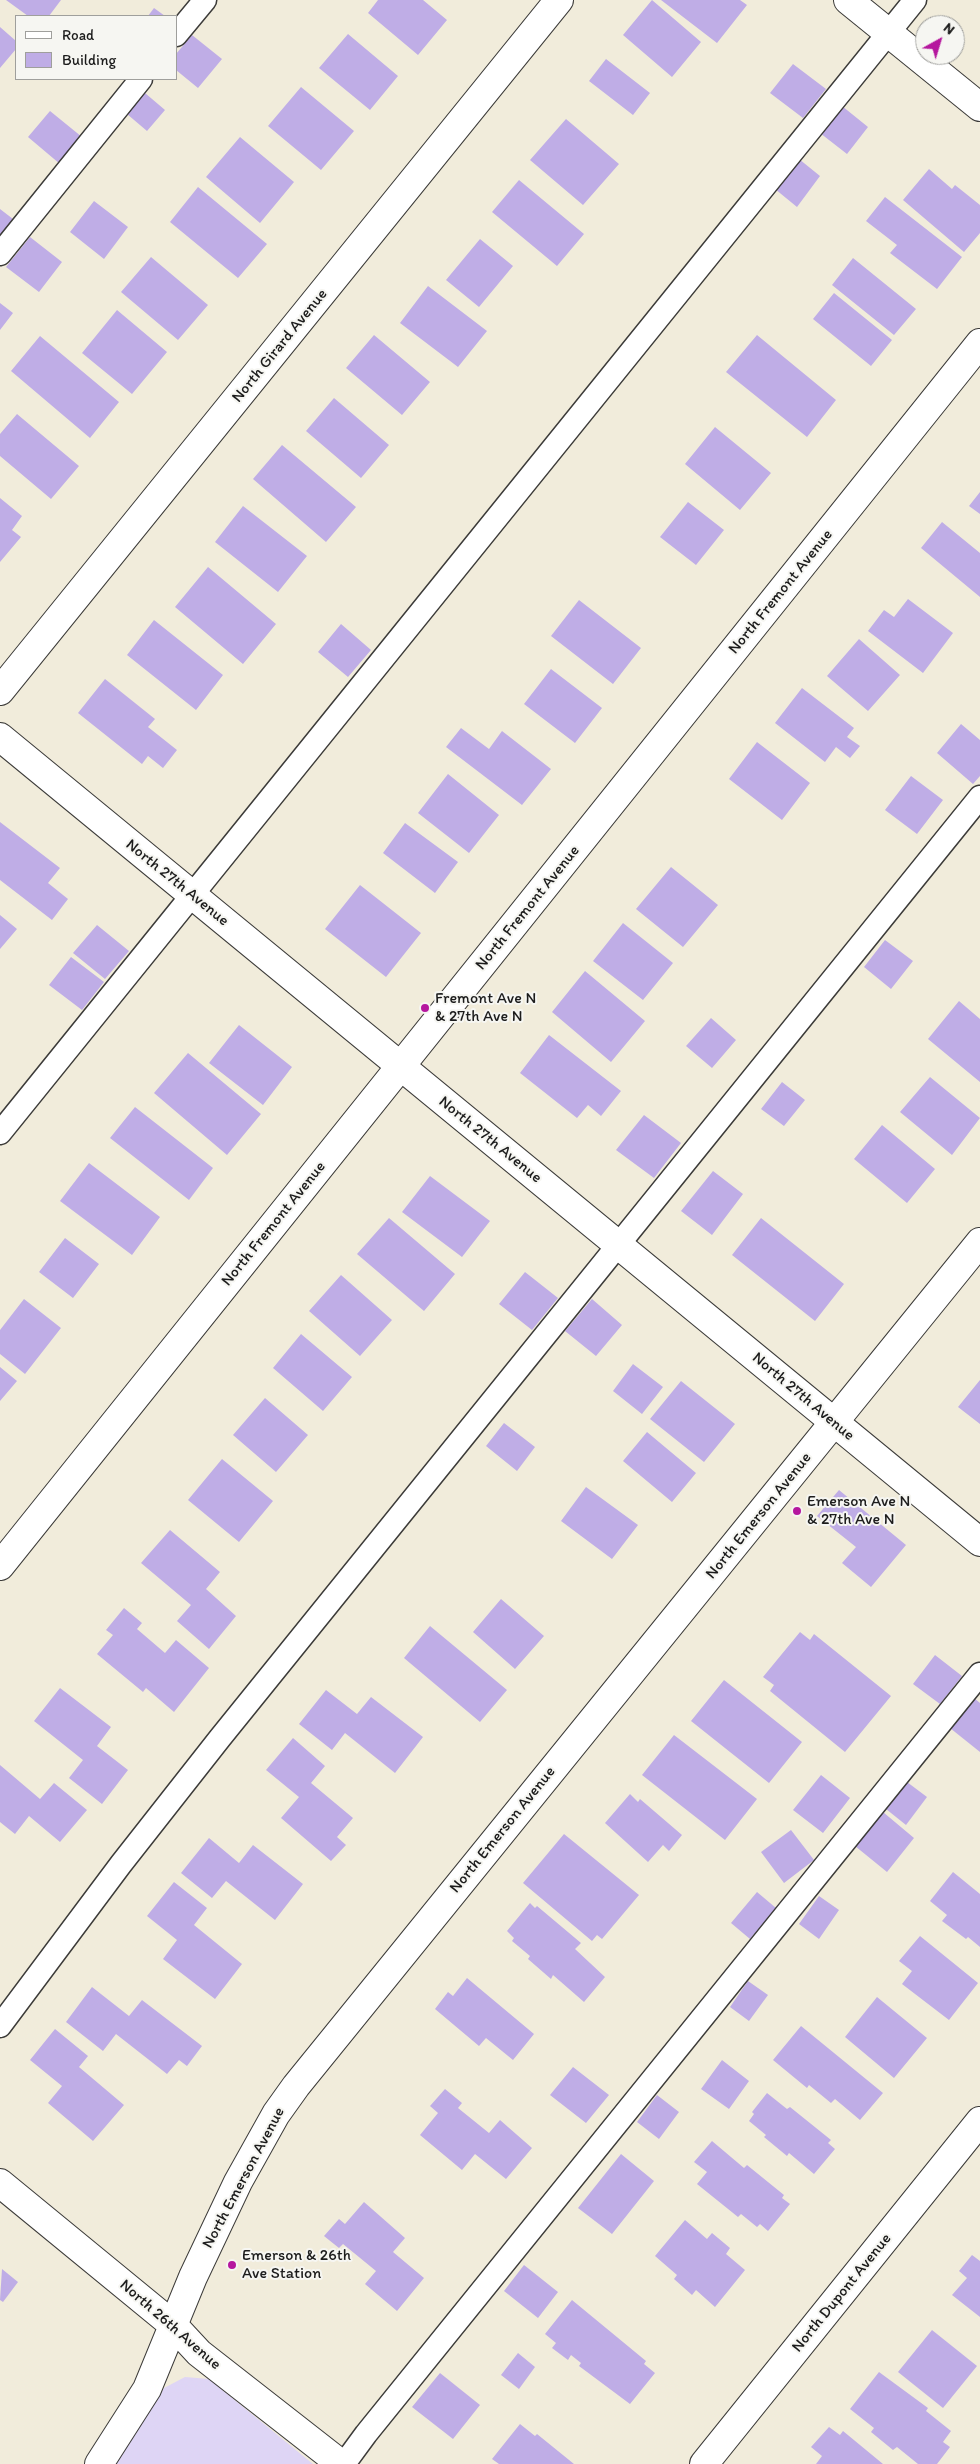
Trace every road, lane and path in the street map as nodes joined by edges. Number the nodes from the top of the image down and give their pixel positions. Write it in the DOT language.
graph roads {
  1 [pos="204,0"];
  2 [pos="559,0"];
  3 [pos="848,0"];
  4 [pos="915,0"];
  5 [pos="178,32"];
  6 [pos="889,33"];
  7 [pos="140,80"];
  8 [pos="980,108"];
  9 [pos="0,254"];
  10 [pos="980,343"];
  11 [pos="0,691"];
  12 [pos="0,737"];
  13 [pos="980,797"];
  14 [pos="192,895"];
  15 [pos="401,1067"];
  16 [pos="0,1133"];
  17 [pos="980,1242"];
  18 [pos="618,1245"];
  19 [pos="834,1423"];
  20 [pos="980,1542"];
  21 [pos="0,1566"];
  22 [pos="980,1674"];
  23 [pos="0,2026"];
  24 [pos="980,2121"];
  25 [pos="0,2183"];
  26 [pos="173,2325"];
  27 [pos="99,2464"];
  28 [pos="343,2464"];
  29 [pos="704,2464"];
  1 -- 5 [label="lane"];
  2 -- 11 [label="street, North Girard Avenue"];
  3 -- 6 [label="street"];
  4 -- 6 [label="lane"];
  6 -- 8 [label="street"];
  6 -- 14 [label="lane"];
  7 -- 9 [label="lane"];
  10 -- 15 [label="street, North Fremont Avenue"];
  12 -- 14 [label="street, North 27th Avenue"];
  13 -- 18 [label="lane"];
  14 -- 15 [label="street, North 27th Avenue"];
  14 -- 16 [label="lane"];
  15 -- 18 [label="street, North 27th Avenue"];
  15 -- 21 [label="street, North Fremont Avenue"];
  17 -- 19 [label="street, North Emerson Avenue"];
  18 -- 19 [label="street, North 27th Avenue"];
  18 -- 23 [label="lane"];
  19 -- 20 [label="street, North 27th Avenue"];
  19 -- 26 [label="street, North Emerson Avenue"];
  22 -- 28 [label="lane"];
  24 -- 29 [label="street, North Dupont Avenue"];
  25 -- 26 [label="street, North 26th Avenue"];
  26 -- 27 [label="street, North Emerson Avenue"];
  26 -- 28 [label="street, North 26th Avenue"];
}
